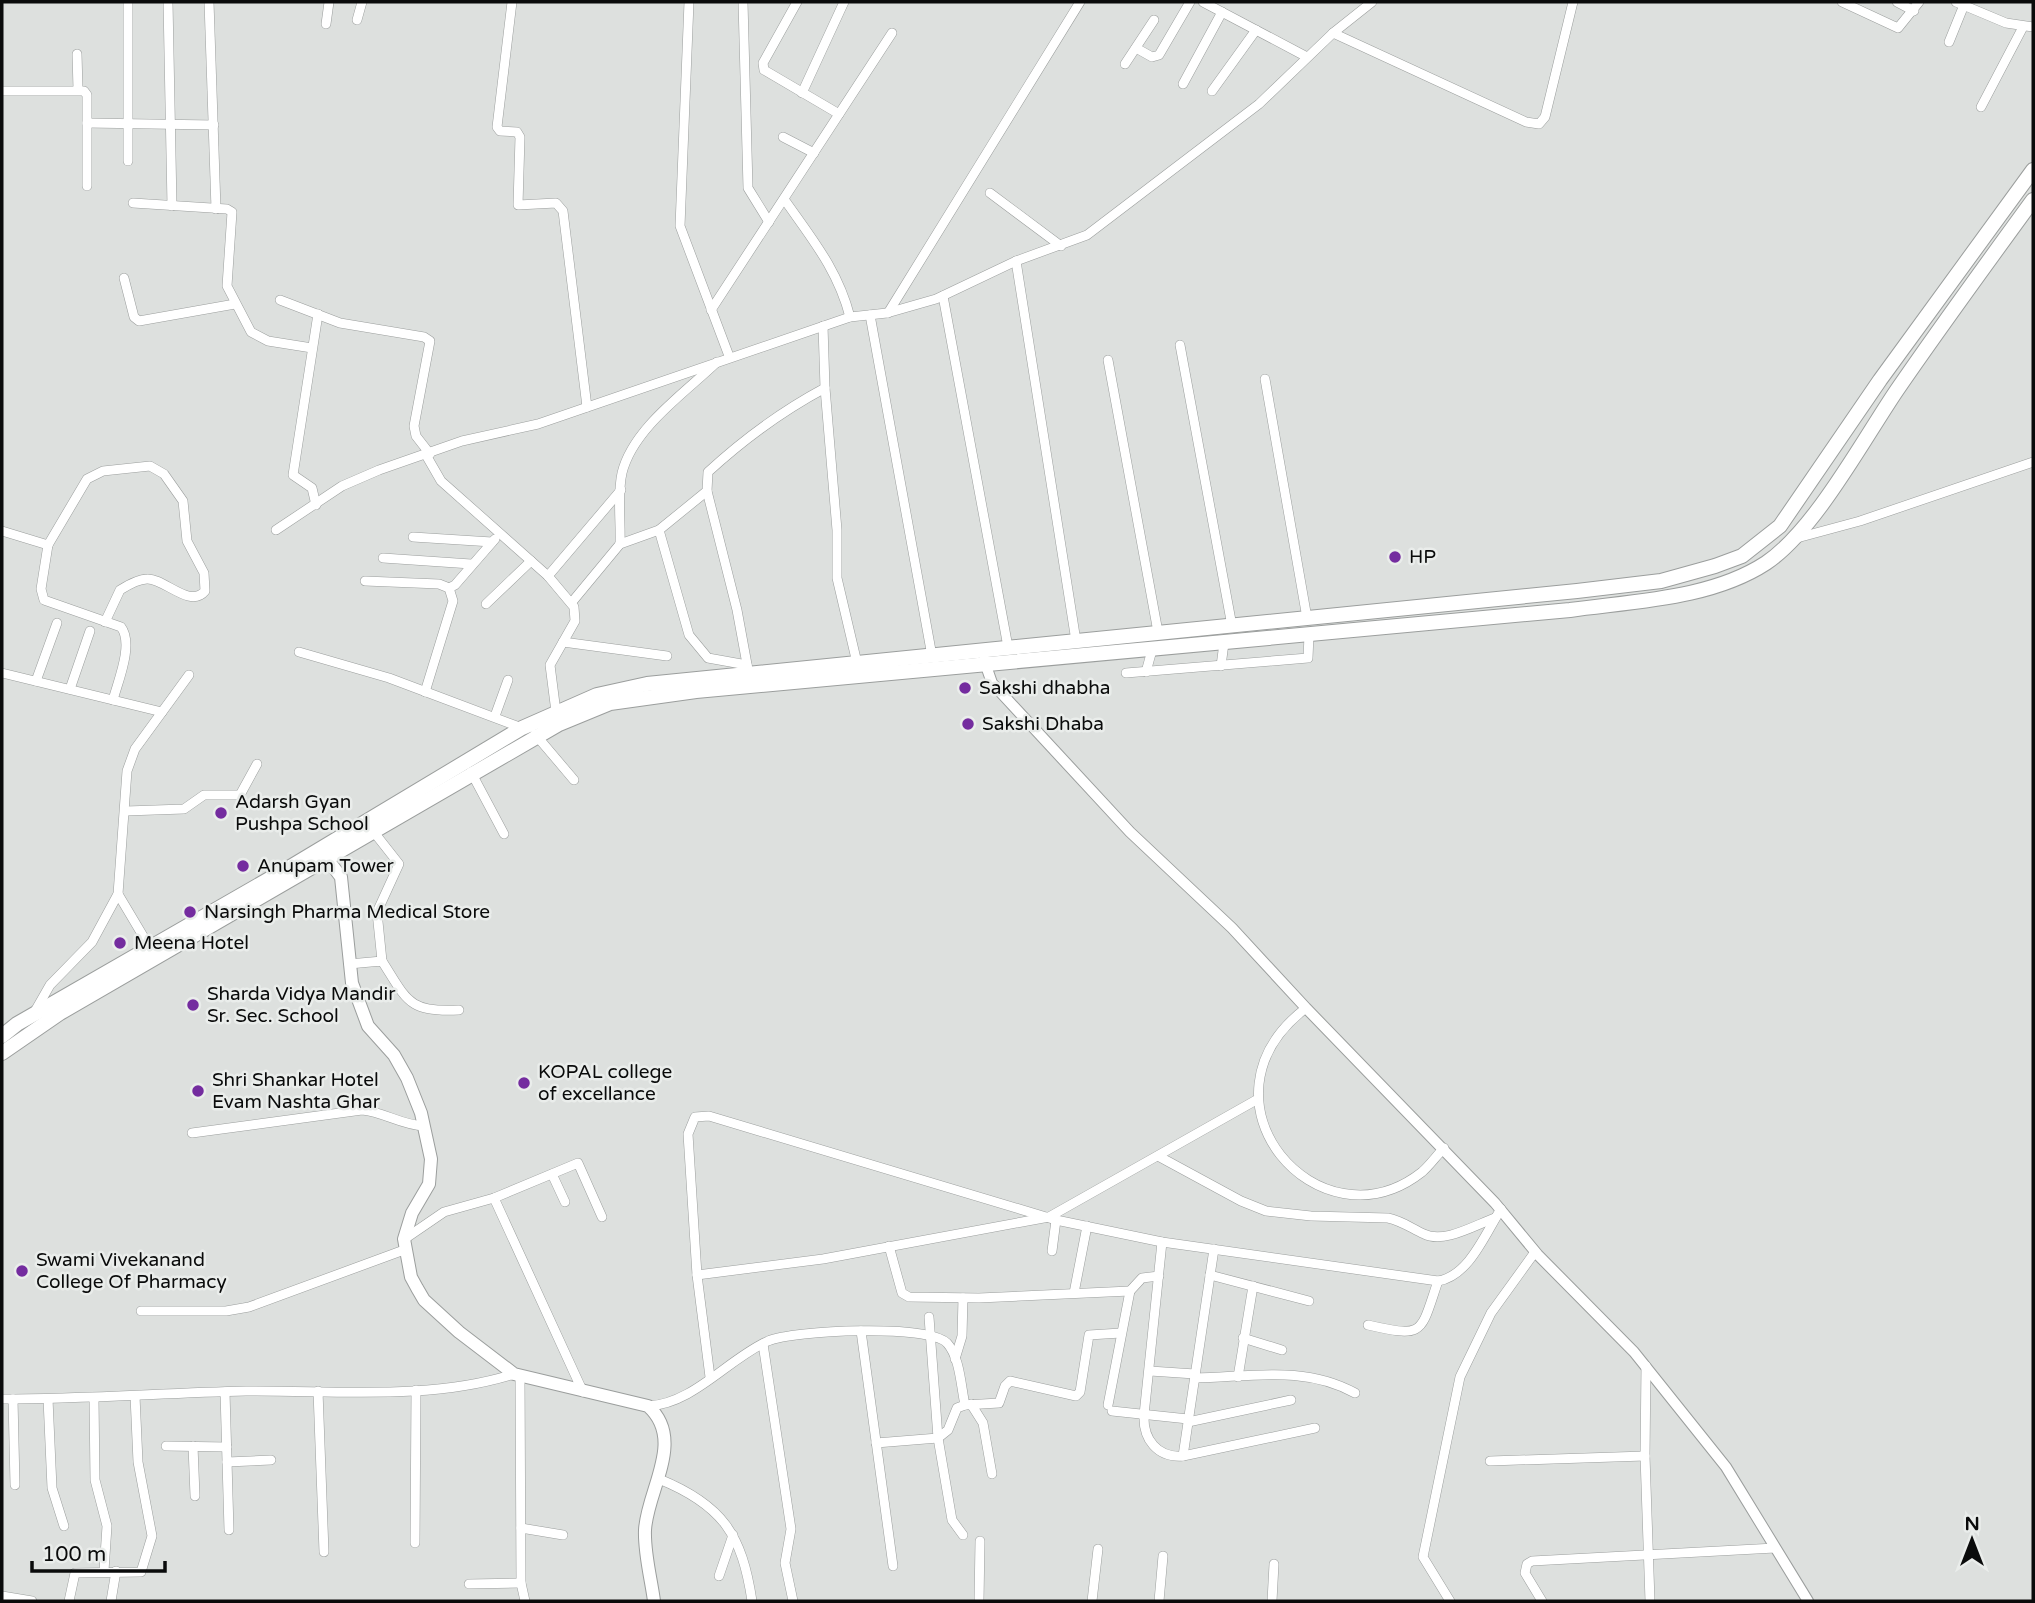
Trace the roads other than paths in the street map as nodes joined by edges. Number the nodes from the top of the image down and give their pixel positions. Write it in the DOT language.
graph roads {
  1 [pos="128,2"];
  2 [pos="168,2"];
  3 [pos="209,2"];
  4 [pos="329,2"];
  5 [pos="362,2"];
  6 [pos="512,2"];
  7 [pos="689,2"];
  8 [pos="743,2"];
  9 [pos="797,2"];
  10 [pos="844,2"];
  11 [pos="1080,2"];
  12 [pos="1190,2"];
  13 [pos="1205,2"];
  14 [pos="1372,2"];
  15 [pos="1573,2"];
  16 [pos="1842,2"];
  17 [pos="1897,2"];
  18 [pos="1960,4"];
  19 [pos="1917,6"];
  20 [pos="1222,12"];
  21 [pos="357,20"];
  22 [pos="1154,20"];
  23 [pos="326,24"];
  24 [pos="2028,27"];
  25 [pos="1256,30"];
  26 [pos="892,33"];
  27 [pos="1333,33"];
  28 [pos="1949,42"];
  29 [pos="1136,48"];
  30 [pos="77,54"];
  31 [pos="1307,57"];
  32 [pos="1125,64"];
  33 [pos="1183,84"];
  34 [pos="78,89"];
  35 [pos="2,91"];
  36 [pos="1212,91"];
  37 [pos="802,93"];
  38 [pos="1981,107"];
  39 [pos="839,114"];
  40 [pos="87,123"];
  41 [pos="128,123"];
  42 [pos="170,123"];
  43 [pos="214,125"];
  44 [pos="783,137"];
  45 [pos="814,153"];
  46 [pos="128,161"];
  47 [pos="2033,170"];
  48 [pos="87,187"];
  49 [pos="990,193"];
  50 [pos="785,198"];
  51 [pos="2033,200"];
  52 [pos="133,203"];
  53 [pos="172,206"];
  54 [pos="216,209"];
  55 [pos="769,222"];
  56 [pos="1061,246"];
  57 [pos="1016,261"];
  58 [pos="124,278"];
  59 [pos="943,296"];
  60 [pos="280,300"];
  61 [pos="235,304"];
  62 [pos="712,310"];
  63 [pos="887,313"];
  64 [pos="317,314"];
  65 [pos="870,315"];
  66 [pos="850,317"];
  67 [pos="823,326"];
  68 [pos="1180,345"];
  69 [pos="312,348"];
  70 [pos="729,356"];
  71 [pos="719,360"];
  72 [pos="1108,360"];
  73 [pos="1265,379"];
  74 [pos="825,388"];
  75 [pos="587,407"];
  76 [pos="428,454"];
  77 [pos="2033,462"];
  78 [pos="621,490"];
  79 [pos="707,491"];
  80 [pos="316,505"];
  81 [pos="276,530"];
  82 [pos="659,530"];
  83 [pos="2,531"];
  84 [pos="413,537"];
  85 [pos="496,539"];
  86 [pos="1792,539"];
  87 [pos="620,544"];
  88 [pos="48,545"];
  89 [pos="383,558"];
  90 [pos="531,561"];
  91 [pos="471,564"];
  92 [pos="548,576"];
  93 [pos="365,581"];
  94 [pos="449,588"];
  95 [pos="572,602"];
  96 [pos="486,604"];
  97 [pos="1307,618"];
  98 [pos="105,622"];
  99 [pos="57,623"];
  100 [pos="1232,626"];
  101 [pos="1205,629"];
  102 [pos="90,631"];
  103 [pos="1158,632"];
  104 [pos="1309,635"];
  105 [pos="1076,641"];
  106 [pos="563,642"];
  107 [pos="1224,643"];
  108 [pos="1206,645"];
  109 [pos="1008,647"];
  110 [pos="1152,650"];
  111 [pos="299,652"];
  112 [pos="667,656"];
  113 [pos="932,656"];
  114 [pos="984,657"];
  115 [pos="857,663"];
  116 [pos="1221,666"];
  117 [pos="748,670"];
  118 [pos="1146,672"];
  119 [pos="2,673"];
  120 [pos="1126,673"];
  121 [pos="189,675"];
  122 [pos="508,680"];
  123 [pos="36,681"];
  124 [pos="70,689"];
  125 [pos="425,692"];
  126 [pos="113,700"];
  127 [pos="162,712"];
  128 [pos="556,712"];
  129 [pos="495,716"];
  130 [pos="522,728"];
  131 [pos="538,736"];
  132 [pos="257,764"];
  133 [pos="471,772"];
  134 [pos="574,780"];
  135 [pos="126,811"];
  136 [pos="373,831"];
  137 [pos="504,834"];
  138 [pos="328,860"];
  139 [pos="118,894"];
  140 [pos="196,928"];
  141 [pos="168,943"];
  142 [pos="149,946"];
  143 [pos="382,961"];
  144 [pos="349,964"];
  145 [pos="1306,1008"];
  146 [pos="459,1010"];
  147 [pos="33,1014"];
  148 [pos="5,1028"];
  149 [pos="2,1053"];
  150 [pos="1258,1099"];
  151 [pos="424,1126"];
  152 [pos="192,1133"];
  153 [pos="1444,1148"];
  154 [pos="1158,1156"];
  155 [pos="552,1174"];
  156 [pos="494,1198"];
  157 [pos="565,1202"];
  158 [pos="1500,1214"];
  159 [pos="601,1217"];
  160 [pos="1053,1218"];
  161 [pos="1087,1226"];
  162 [pos="1162,1242"];
  163 [pos="404,1245"];
  164 [pos="889,1247"];
  165 [pos="1214,1250"];
  166 [pos="1052,1251"];
  167 [pos="1535,1252"];
  168 [pos="697,1275"];
  169 [pos="1210,1275"];
  170 [pos="1159,1276"];
  171 [pos="1438,1281"];
  172 [pos="1254,1286"];
  173 [pos="1130,1291"];
  174 [pos="1074,1293"];
  175 [pos="963,1298"];
  176 [pos="1309,1301"];
  177 [pos="141,1311"];
  178 [pos="929,1317"];
  179 [pos="1368,1325"];
  180 [pos="861,1331"];
  181 [pos="1121,1333"];
  182 [pos="928,1334"];
  183 [pos="1243,1338"];
  184 [pos="763,1344"];
  185 [pos="1282,1350"];
  186 [pos="955,1359"];
  187 [pos="1646,1366"];
  188 [pos="1150,1371"];
  189 [pos="517,1375"];
  190 [pos="1195,1376"];
  191 [pos="710,1377"];
  192 [pos="1238,1377"];
  193 [pos="416,1390"];
  194 [pos="318,1391"];
  195 [pos="225,1392"];
  196 [pos="583,1392"];
  197 [pos="1355,1393"];
  198 [pos="135,1396"];
  199 [pos="2,1399"];
  200 [pos="13,1399"];
  201 [pos="48,1399"];
  202 [pos="94,1399"];
  203 [pos="1291,1400"];
  204 [pos="968,1404"];
  205 [pos="648,1406"];
  206 [pos="1144,1415"];
  207 [pos="1188,1420"];
  208 [pos="1315,1428"];
  209 [pos="939,1438"];
  210 [pos="876,1443"];
  211 [pos="166,1446"];
  212 [pos="192,1447"];
  213 [pos="226,1447"];
  214 [pos="1645,1456"];
  215 [pos="1183,1457"];
  216 [pos="271,1460"];
  217 [pos="1490,1461"];
  218 [pos="227,1462"];
  219 [pos="992,1474"];
  220 [pos="659,1479"];
  221 [pos="15,1485"];
  222 [pos="195,1496"];
  223 [pos="64,1526"];
  224 [pos="521,1528"];
  225 [pos="229,1530"];
  226 [pos="563,1535"];
  227 [pos="733,1535"];
  228 [pos="963,1535"];
  229 [pos="980,1541"];
  230 [pos="415,1543"];
  231 [pos="1775,1548"];
  232 [pos="1098,1549"];
  233 [pos="324,1552"];
  234 [pos="1648,1554"];
  235 [pos="1163,1556"];
  236 [pos="1275,1564"];
  237 [pos="893,1566"];
  238 [pos="104,1571"];
  239 [pos="116,1571"];
  240 [pos="719,1576"];
  241 [pos="521,1583"];
  242 [pos="469,1584"];
  243 [pos="2,1596"];
  244 [pos="32,1601"];
  245 [pos="69,1601"];
  246 [pos="111,1601"];
  247 [pos="525,1601"];
  248 [pos="654,1601"];
  249 [pos="752,1601"];
  250 [pos="793,1601"];
  251 [pos="979,1601"];
  252 [pos="1092,1601"];
  253 [pos="1159,1601"];
  254 [pos="1272,1601"];
  255 [pos="1450,1601"];
  256 [pos="1542,1601"];
  257 [pos="1650,1601"];
  258 [pos="1808,1601"];
  1 -- 41 [label="street"];
  2 -- 42 [label="street"];
  3 -- 43 [label="street"];
  4 -- 23 [label="street"];
  5 -- 21 [label="street"];
  6 -- 75 [label="street"];
  7 -- 62 [label="street"];
  8 -- 55 [label="street"];
  9 -- 37 [label="street"];
  10 -- 37 [label="street"];
  11 -- 63 [label="street"];
  12 -- 29 [label="street"];
  13 -- 20 [label="street"];
  14 -- 27 [label="street"];
  15 -- 27 [label="street"];
  16 -- 19 [label="street"];
  17 -- 19 [label="street"];
  18 -- 24 [label="street"];
  18 -- 28 [label="street"];
  20 -- 25 [label="street"];
  20 -- 33 [label="street"];
  22 -- 29 [label="street"];
  24 -- 38 [label="street"];
  25 -- 31 [label="street"];
  25 -- 36 [label="street"];
  26 -- 39 [label="street"];
  27 -- 31 [label="street"];
  29 -- 32 [label="street"];
  30 -- 34 [label="street"];
  31 -- 56 [label="street"];
  34 -- 35 [label="street"];
  34 -- 40 [label="street"];
  37 -- 39 [label="street"];
  39 -- 45 [label="street"];
  40 -- 41 [label="street"];
  40 -- 48 [label="street"];
  41 -- 42 [label="street"];
  41 -- 46 [label="street"];
  42 -- 43 [label="street"];
  42 -- 53 [label="street"];
  43 -- 54 [label="street"];
  44 -- 45 [label="street"];
  45 -- 50 [label="street"];
  47 -- 97 [label="main road"];
  49 -- 56 [label="street"];
  50 -- 55 [label="street"];
  50 -- 66 [label="street"];
  51 -- 86 [label="main road"];
  52 -- 53 [label="street"];
  53 -- 54 [label="street"];
  54 -- 61 [label="street"];
  55 -- 62 [label="street"];
  56 -- 57 [label="street"];
  57 -- 59 [label="street"];
  57 -- 105 [label="street"];
  58 -- 61 [label="street"];
  59 -- 63 [label="street"];
  59 -- 109 [label="street"];
  60 -- 64 [label="street"];
  61 -- 69 [label="street"];
  62 -- 70 [label="street"];
  63 -- 65 [label="street"];
  64 -- 69 [label="street"];
  64 -- 76 [label="street"];
  65 -- 66 [label="street"];
  65 -- 113 [label="street"];
  66 -- 67 [label="street"];
  67 -- 70 [label="street"];
  67 -- 74 [label="street"];
  68 -- 100 [label="street"];
  69 -- 80 [label="street"];
  70 -- 71 [label="street"];
  71 -- 75 [label="street"];
  71 -- 78 [label="street"];
  72 -- 103 [label="street"];
  73 -- 97 [label="street"];
  74 -- 79 [label="street"];
  74 -- 115 [label="street"];
  75 -- 76 [label="street"];
  76 -- 80 [label="street"];
  76 -- 85 [label="street"];
  77 -- 86 [label="street"];
  78 -- 87 [label="street"];
  78 -- 92 [label="street"];
  79 -- 82 [label="street"];
  79 -- 117 [label="street"];
  80 -- 81 [label="street"];
  82 -- 87 [label="street"];
  82 -- 117 [label="street"];
  83 -- 88 [label="street"];
  84 -- 85 [label="street"];
  85 -- 90 [label="street"];
  85 -- 91 [label="street"];
  86 -- 104 [label="main road"];
  87 -- 95 [label="street"];
  88 -- 98 [label="street"];
  88 -- 98 [label="street"];
  89 -- 91 [label="street"];
  90 -- 92 [label="street"];
  90 -- 96 [label="street"];
  91 -- 94 [label="street"];
  92 -- 95 [label="street"];
  93 -- 94 [label="street"];
  94 -- 125 [label="street"];
  95 -- 106 [label="street"];
  97 -- 100 [label="main road"];
  98 -- 126 [label="street"];
  99 -- 123 [label="street"];
  100 -- 101 [label="main road"];
  101 -- 103 [label="main road"];
  101 -- 108 [label="main road"];
  102 -- 124 [label="street"];
  103 -- 105 [label="main road"];
  104 -- 107 [label="main road"];
  104 -- 116 [label="street"];
  105 -- 109 [label="main road"];
  106 -- 112 [label="street"];
  106 -- 128 [label="street"];
  107 -- 108 [label="main road"];
  107 -- 116 [label="street"];
  108 -- 110 [label="main road"];
  109 -- 114 [label="main road"];
  110 -- 114 [label="main road"];
  110 -- 118 [label="street"];
  111 -- 125 [label="street"];
  113 -- 114 [label="main road"];
  113 -- 115 [label="main road"];
  114 -- 131 [label="main road"];
  114 -- 145 [label="street"];
  115 -- 117 [label="main road"];
  116 -- 118 [label="street"];
  117 -- 128 [label="main road"];
  118 -- 120 [label="street"];
  119 -- 123 [label="street"];
  121 -- 127 [label="street"];
  122 -- 129 [label="street"];
  123 -- 124 [label="street"];
  124 -- 126 [label="street"];
  125 -- 129 [label="street"];
  126 -- 127 [label="street"];
  127 -- 135 [label="street"];
  128 -- 130 [label="main road"];
  129 -- 130 [label="street"];
  130 -- 131 [label="street"];
  130 -- 140 [label="main road"];
  131 -- 133 [label="main road"];
  131 -- 134 [label="street"];
  132 -- 135 [label="street"];
  133 -- 136 [label="main road"];
  133 -- 137 [label="street"];
  135 -- 139 [label="street"];
  136 -- 138 [label="main road"];
  136 -- 143 [label="street"];
  138 -- 140 [label="main road"];
  138 -- 144 [label="main road"];
  139 -- 142 [label="street"];
  139 -- 147 [label="street"];
  140 -- 141 [label="main road"];
  141 -- 142 [label="main road"];
  141 -- 149 [label="main road"];
  142 -- 147 [label="main road"];
  143 -- 144 [label="street"];
  143 -- 146 [label="street"];
  144 -- 151 [label="main road"];
  145 -- 150 [label="street"];
  145 -- 153 [label="street"];
  147 -- 148 [label="main road"];
  150 -- 153 [label="street"];
  150 -- 154 [label="street"];
  151 -- 152 [label="street"];
  151 -- 163 [label="main road"];
  153 -- 158 [label="street"];
  154 -- 158 [label="street"];
  154 -- 160 [label="street"];
  155 -- 156 [label="street"];
  155 -- 157 [label="street"];
  155 -- 159 [label="street"];
  156 -- 163 [label="street"];
  156 -- 196 [label="street"];
  158 -- 167 [label="street"];
  158 -- 171 [label="street"];
  160 -- 161 [label="street"];
  160 -- 164 [label="street"];
  160 -- 166 [label="street"];
  160 -- 168 [label="street"];
  161 -- 162 [label="street"];
  161 -- 174 [label="street"];
  162 -- 165 [label="street"];
  162 -- 170 [label="street"];
  163 -- 177 [label="street"];
  163 -- 189 [label="main road"];
  164 -- 168 [label="street"];
  164 -- 175 [label="street"];
  165 -- 169 [label="street"];
  165 -- 171 [label="street"];
  167 -- 187 [label="street"];
  167 -- 255 [label="street"];
  168 -- 191 [label="street"];
  169 -- 172 [label="street"];
  169 -- 190 [label="street"];
  170 -- 173 [label="street"];
  170 -- 188 [label="street"];
  171 -- 179 [label="street"];
  172 -- 176 [label="street"];
  172 -- 183 [label="street"];
  173 -- 174 [label="street"];
  173 -- 181 [label="street"];
  174 -- 175 [label="street"];
  175 -- 186 [label="street"];
  178 -- 182 [label="street"];
  180 -- 182 [label="street"];
  180 -- 184 [label="street"];
  180 -- 210 [label="street"];
  181 -- 204 [label="street"];
  181 -- 206 [label="street"];
  182 -- 186 [label="street"];
  182 -- 209 [label="street"];
  183 -- 185 [label="street"];
  183 -- 192 [label="street"];
  184 -- 191 [label="street"];
  184 -- 250 [label="street"];
  186 -- 204 [label="street"];
  187 -- 214 [label="street"];
  187 -- 231 [label="street"];
  188 -- 190 [label="street"];
  188 -- 206 [label="street"];
  189 -- 193 [label="street"];
  189 -- 196 [label="main road"];
  189 -- 224 [label="street"];
  190 -- 192 [label="street"];
  190 -- 207 [label="street"];
  191 -- 205 [label="street"];
  192 -- 197 [label="street"];
  193 -- 194 [label="street"];
  193 -- 230 [label="street"];
  194 -- 195 [label="street"];
  194 -- 233 [label="street"];
  195 -- 198 [label="street"];
  195 -- 213 [label="street"];
  196 -- 205 [label="main road"];
  198 -- 202 [label="street"];
  198 -- 239 [label="street"];
  199 -- 200 [label="street"];
  200 -- 201 [label="street"];
  200 -- 221 [label="street"];
  201 -- 202 [label="street"];
  201 -- 223 [label="street"];
  202 -- 238 [label="street"];
  203 -- 207 [label="street"];
  204 -- 209 [label="street"];
  204 -- 219 [label="street"];
  205 -- 220 [label="main road"];
  206 -- 207 [label="street"];
  206 -- 215 [label="street"];
  207 -- 215 [label="street"];
  208 -- 215 [label="street"];
  209 -- 210 [label="street"];
  209 -- 228 [label="street"];
  210 -- 237 [label="street"];
  211 -- 212 [label="street"];
  212 -- 213 [label="street"];
  212 -- 222 [label="street"];
  213 -- 218 [label="street"];
  214 -- 217 [label="street"];
  214 -- 234 [label="street"];
  216 -- 218 [label="street"];
  218 -- 225 [label="street"];
  220 -- 227 [label="street"];
  220 -- 248 [label="main road"];
  224 -- 226 [label="street"];
  224 -- 241 [label="street"];
  227 -- 240 [label="street"];
  227 -- 249 [label="street"];
  229 -- 251 [label="street"];
  231 -- 234 [label="street"];
  231 -- 258 [label="street"];
  232 -- 252 [label="street"];
  234 -- 256 [label="street"];
  234 -- 257 [label="street"];
  235 -- 253 [label="street"];
  236 -- 254 [label="street"];
  238 -- 239 [label="street"];
  238 -- 245 [label="street"];
  239 -- 246 [label="street"];
  241 -- 242 [label="street"];
  241 -- 247 [label="street"];
  243 -- 244 [label="street"];
}
